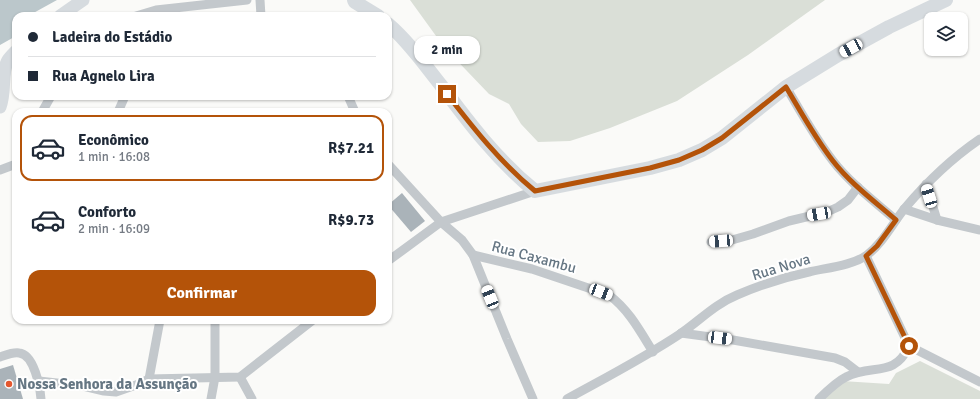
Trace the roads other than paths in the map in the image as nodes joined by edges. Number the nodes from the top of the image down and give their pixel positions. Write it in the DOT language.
graph roads {
  1 [pos="83,0"];
  2 [pos="247,0"];
  3 [pos="260,0"];
  4 [pos="946,0"];
  5 [pos="351,1"];
  6 [pos="66,12"];
  7 [pos="149,12"];
  8 [pos="261,12"];
  9 [pos="371,12"];
  10 [pos="392,27"];
  11 [pos="12,55"];
  12 [pos="786,87"];
  13 [pos="0,107"];
  14 [pos="980,139"];
  15 [pos="12,166"];
  16 [pos="392,168"];
  17 [pos="0,170"];
  18 [pos="926,184"];
  19 [pos="858,187"];
  20 [pos="535,191"];
  21 [pos="904,209"];
  22 [pos="896,220"];
  23 [pos="937,220"];
  24 [pos="441,222"];
  25 [pos="980,230"];
  26 [pos="711,242"];
  27 [pos="392,255"];
  28 [pos="473,255"];
  29 [pos="866,256"];
  30 [pos="159,324"];
  31 [pos="215,324"];
  32 [pos="308,324"];
  33 [pos="681,334"];
  34 [pos="909,346"];
  35 [pos="653,352"];
  36 [pos="0,357"];
  37 [pos="858,372"];
  38 [pos="215,377"];
  39 [pos="240,377"];
  40 [pos="149,379"];
  41 [pos="39,381"];
  42 [pos="980,382"];
  43 [pos="41,399"];
  44 [pos="211,399"];
  45 [pos="252,399"];
  46 [pos="533,399"];
  47 [pos="567,399"];
  48 [pos="819,399"];
  1 -- 6 [label="street"];
  2 -- 7 [label="street"];
  3 -- 8 [label="street"];
  4 -- 12 [label="main road"];
  5 -- 9 [label="main road"];
  10 -- 20 [label="main road"];
  11 -- 13 [label="street"];
  12 -- 19 [label="street"];
  12 -- 20 [label="main road"];
  14 -- 18 [label="street, Rua Nova"];
  15 -- 17 [label="street"];
  16 -- 24 [label="street"];
  18 -- 21 [label="street, Rua Nova"];
  18 -- 23 [label="street"];
  19 -- 22 [label="street"];
  19 -- 26 [label="street"];
  20 -- 24 [label="street"];
  21 -- 22 [label="street, Rua Nova"];
  21 -- 23 [label="street"];
  22 -- 29 [label="street, Rua Nova"];
  23 -- 25 [label="street"];
  24 -- 27 [label="street"];
  24 -- 28 [label="street"];
  28 -- 35 [label="street, Rua Caxambu"];
  28 -- 46 [label="street"];
  29 -- 33 [label="street, Rua Nova"];
  29 -- 34 [label="street"];
  30 -- 40 [label="street"];
  31 -- 38 [label="street"];
  32 -- 39 [label="street"];
  33 -- 35 [label="street, Rua Nova"];
  33 -- 37 [label="street"];
  34 -- 37 [label="street"];
  34 -- 42 [label="street"];
  35 -- 47 [label="street, Rua Nova"];
  36 -- 41 [label="street"];
  37 -- 48 [label="street"];
  38 -- 39 [label="street"];
  38 -- 40 [label="street"];
  38 -- 44 [label="street"];
  39 -- 45 [label="street"];
  40 -- 41 [label="street"];
  41 -- 43 [label="street"];
}
